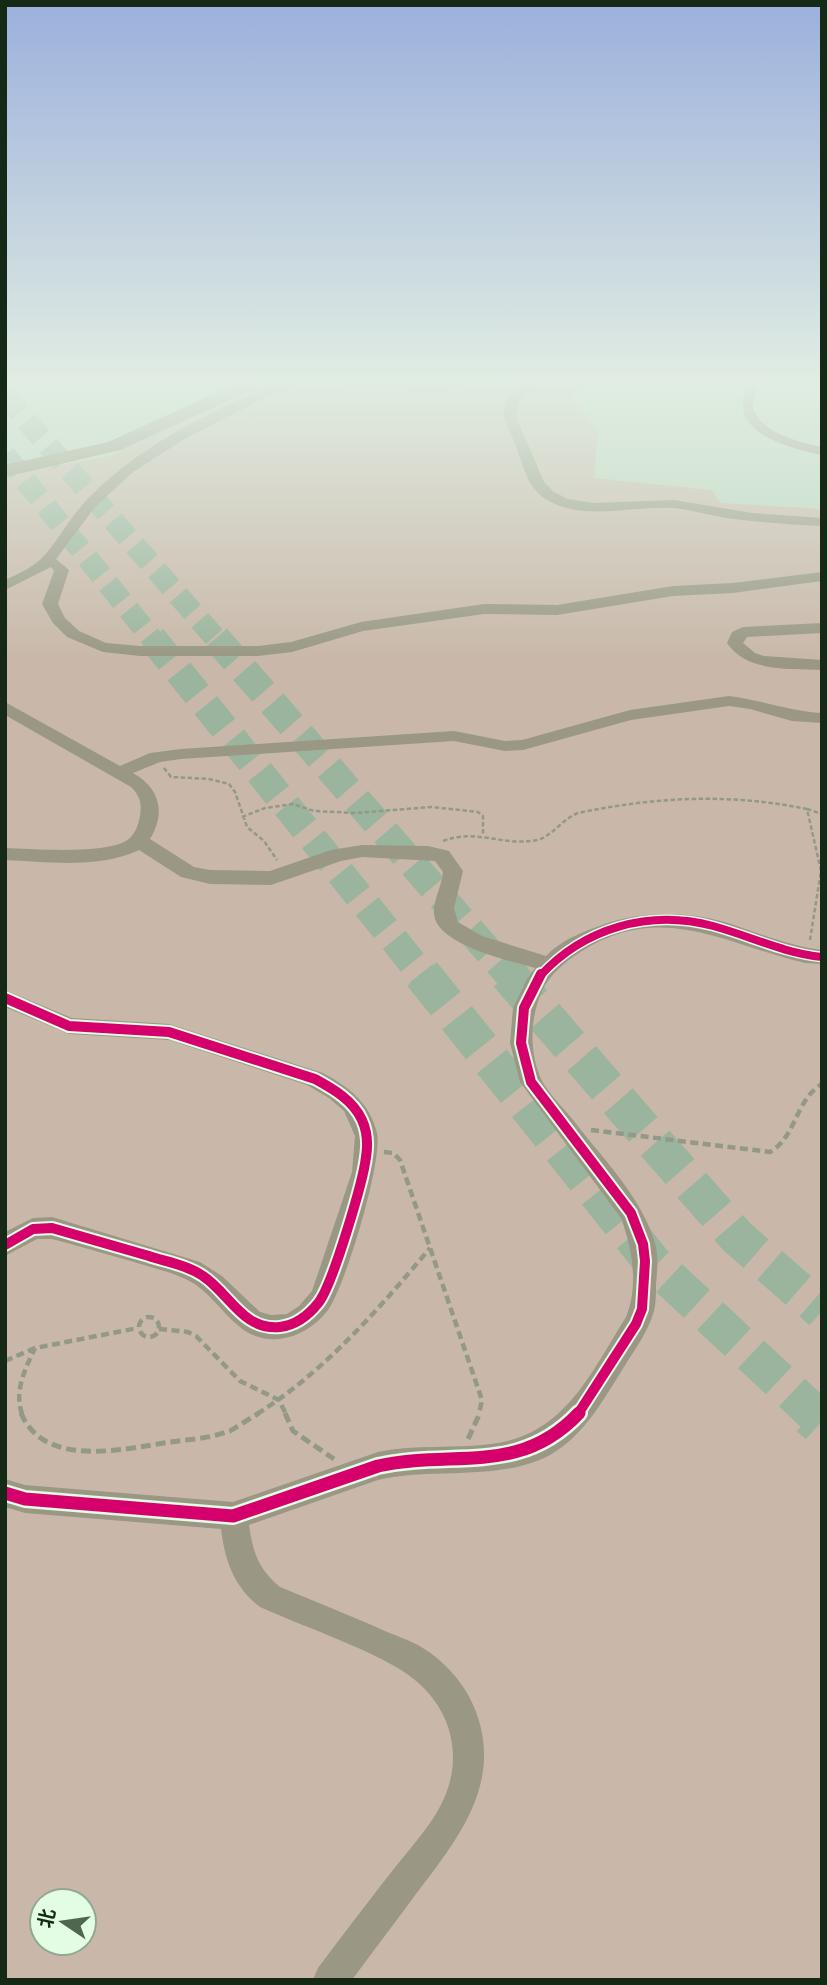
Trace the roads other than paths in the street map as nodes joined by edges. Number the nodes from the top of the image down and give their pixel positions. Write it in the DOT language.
graph roads {
  1 [pos="123,474"];
  2 [pos="533,474"];
  3 [pos="822,522"];
  4 [pos="47,561"];
  5 [pos="822,576"];
  6 [pos="5,586"];
  7 [pos="822,628"];
  8 [pos="822,665"];
  9 [pos="5,707"];
  10 [pos="822,718"];
  11 [pos="119,773"];
  12 [pos="139,841"];
  13 [pos="5,854"];
  14 [pos="815,956"];
  15 [pos="548,964"];
  16 [pos="5,998"];
  17 [pos="5,1245"];
  18 [pos="5,1493"];
  19 [pos="233,1516"];
  20 [pos="330,1980"];
  1 -- 4 [label="street"];
  2 -- 3 [label="street"];
  4 -- 5 [label="street"];
  4 -- 6 [label="street"];
  7 -- 8 [label="street"];
  9 -- 11 [label="street"];
  10 -- 11 [label="street"];
  11 -- 12 [label="street"];
  12 -- 13 [label="street"];
  12 -- 15 [label="street"];
  14 -- 15 [label="street"];
  15 -- 19 [label="street"];
  16 -- 17 [label="street"];
  18 -- 19 [label="street"];
  19 -- 20 [label="street"];
}
